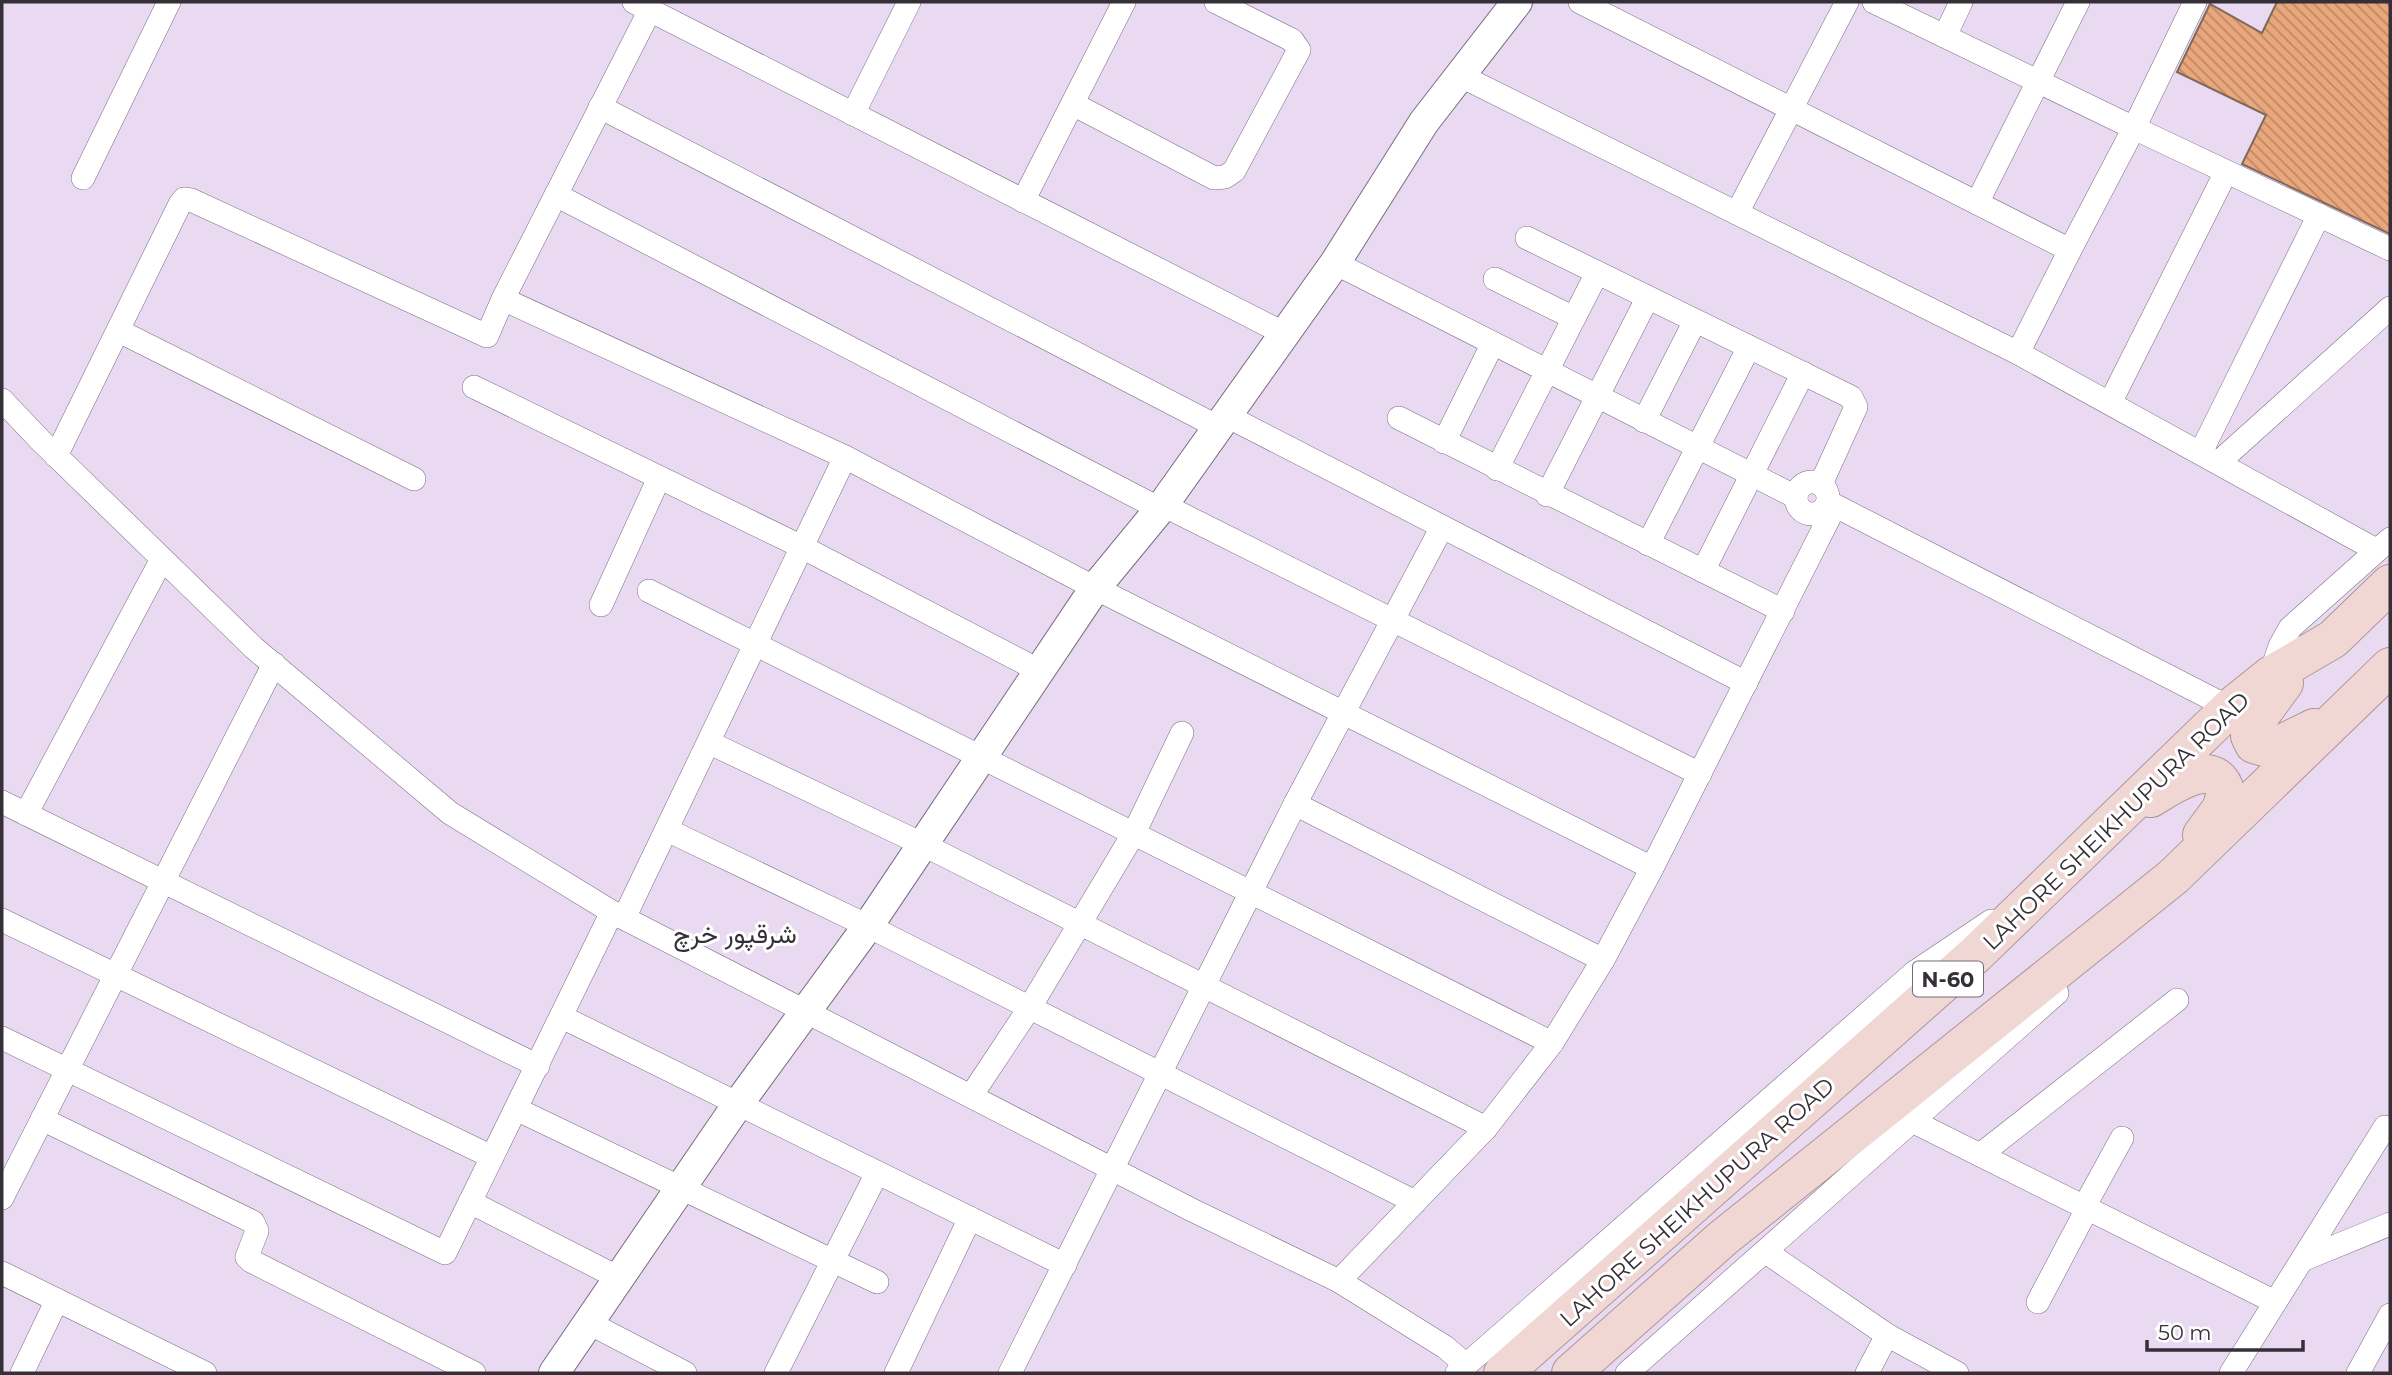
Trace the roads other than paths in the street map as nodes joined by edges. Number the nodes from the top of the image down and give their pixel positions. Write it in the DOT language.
graph roads {
  1 [pos="169,2"];
  2 [pos="909,2"];
  3 [pos="1124,2"];
  4 [pos="1216,2"];
  5 [pos="1517,2"];
  6 [pos="1580,2"];
  7 [pos="1847,2"];
  8 [pos="1874,2"];
  9 [pos="1961,2"];
  10 [pos="2078,2"];
  11 [pos="2195,2"];
  12 [pos="642,6"];
  13 [pos="1945,36"];
  14 [pos="1461,76"];
  15 [pos="2039,82"];
  16 [pos="1073,104"];
  17 [pos="600,107"];
  18 [pos="1789,108"];
  19 [pos="853,114"];
  20 [pos="2134,128"];
  21 [pos="2226,172"];
  22 [pos="83,178"];
  23 [pos="556,195"];
  24 [pos="1023,201"];
  25 [pos="1977,203"];
  26 [pos="1737,213"];
  27 [pos="2319,215"];
  28 [pos="1527,238"];
  29 [pos="2390,249"];
  30 [pos="2070,250"];
  31 [pos="1335,263"];
  32 [pos="1597,274"];
  33 [pos="1495,279"];
  34 [pos="503,299"];
  35 [pos="1647,299"];
  36 [pos="2390,308"];
  37 [pos="1574,318"];
  38 [pos="1695,321"];
  39 [pos="119,331"];
  40 [pos="1285,334"];
  41 [pos="1492,345"];
  42 [pos="1749,347"];
  43 [pos="2018,353"];
  44 [pos="1547,373"];
  45 [pos="1803,373"];
  46 [pos="474,387"];
  47 [pos="1597,398"];
  48 [pos="2,400"];
  49 [pos="2110,402"];
  50 [pos="1399,418"];
  51 [pos="1222,421"];
  52 [pos="1644,421"];
  53 [pos="1444,442"];
  54 [pos="1697,447"];
  55 [pos="56,456"];
  56 [pos="845,457"];
  57 [pos="2210,457"];
  58 [pos="1497,468"];
  59 [pos="1751,475"];
  60 [pos="659,478"];
  61 [pos="414,479"];
  62 [pos="1548,495"];
  63 [pos="1828,497"];
  64 [pos="1161,507"];
  65 [pos="1442,527"];
  66 [pos="1648,544"];
  67 [pos="800,547"];
  68 [pos="2385,558"];
  69 [pos="162,559"];
  70 [pos="1703,571"];
  71 [pos="1095,588"];
  72 [pos="649,591"];
  73 [pos="601,605"];
  74 [pos="1783,611"];
  75 [pos="1393,619"];
  76 [pos="757,644"];
  77 [pos="274,664"];
  78 [pos="2287,667"];
  79 [pos="2390,667"];
  80 [pos="1040,671"];
  81 [pos="1746,683"];
  82 [pos="2230,708"];
  83 [pos="1344,712"];
  84 [pos="2344,712"];
  85 [pos="1182,733"];
  86 [pos="710,743"];
  87 [pos="982,758"];
  88 [pos="1700,774"];
  89 [pos="2,802"];
  90 [pos="1295,804"];
  91 [pos="26,814"];
  92 [pos="2113,820"];
  93 [pos="667,830"];
  94 [pos="1134,833"];
  95 [pos="922,844"];
  96 [pos="1652,868"];
  97 [pos="2173,877"];
  98 [pos="163,881"];
  99 [pos="2045,886"];
  100 [pos="1252,891"];
  101 [pos="618,915"];
  102 [pos="2,920"];
  103 [pos="1080,924"];
  104 [pos="868,926"];
  105 [pos="1603,960"];
  106 [pos="115,975"];
  107 [pos="1205,988"];
  108 [pos="2177,1000"];
  109 [pos="1030,1007"];
  110 [pos="806,1012"];
  111 [pos="562,1017"];
  112 [pos="2,1038"];
  113 [pos="1552,1043"];
  114 [pos="538,1066"];
  115 [pos="67,1071"];
  116 [pos="1162,1073"];
  117 [pos="971,1096"];
  118 [pos="738,1104"];
  119 [pos="516,1109"];
  120 [pos="42,1119"];
  121 [pos="1912,1121"];
  122 [pos="2385,1127"];
  123 [pos="1486,1128"];
  124 [pos="2122,1138"];
  125 [pos="1980,1155"];
  126 [pos="492,1157"];
  127 [pos="1114,1170"];
  128 [pos="877,1173"];
  129 [pos="681,1187"];
  130 [pos="2,1198"];
  131 [pos="470,1202"];
  132 [pos="1415,1202"];
  133 [pos="2085,1208"];
  134 [pos="970,1218"];
  135 [pos="2390,1224"];
  136 [pos="1766,1252"];
  137 [pos="2301,1260"];
  138 [pos="833,1261"];
  139 [pos="1065,1265"];
  140 [pos="2,1273"];
  141 [pos="620,1278"];
  142 [pos="1339,1281"];
  143 [pos="877,1282"];
  144 [pos="57,1300"];
  145 [pos="2038,1302"];
  146 [pos="2275,1302"];
  147 [pos="2390,1315"];
  148 [pos="589,1323"];
  149 [pos="1887,1335"];
  150 [pos="1462,1369"];
  151 [pos="22,1373"];
  152 [pos="205,1373"];
  153 [pos="474,1373"];
  154 [pos="554,1373"];
  155 [pos="685,1373"];
  156 [pos="776,1373"];
  157 [pos="896,1373"];
  158 [pos="1010,1373"];
  159 [pos="1503,1373"];
  160 [pos="1571,1373"];
  161 [pos="1627,1373"];
  162 [pos="1867,1373"];
  163 [pos="1957,1373"];
  164 [pos="2231,1373"];
  165 [pos="2358,1373"];
  1 -- 22 [label="street"];
  2 -- 19 [label="street"];
  3 -- 16 [label="street"];
  4 -- 16 [label="street"];
  5 -- 14 [label="street"];
  6 -- 18 [label="street"];
  7 -- 18 [label="street"];
  8 -- 13 [label="street"];
  9 -- 13 [label="street"];
  10 -- 15 [label="street"];
  11 -- 20 [label="street"];
  12 -- 17 [label="street"];
  12 -- 19 [label="street"];
  13 -- 15 [label="street"];
  14 -- 26 [label="street"];
  14 -- 31 [label="street"];
  15 -- 20 [label="street"];
  15 -- 25 [label="street"];
  16 -- 24 [label="street"];
  17 -- 23 [label="street"];
  17 -- 51 [label="street"];
  18 -- 25 [label="street"];
  18 -- 26 [label="street"];
  19 -- 24 [label="street"];
  20 -- 21 [label="street"];
  20 -- 30 [label="street"];
  21 -- 27 [label="street"];
  21 -- 49 [label="street"];
  23 -- 34 [label="street"];
  23 -- 64 [label="street"];
  24 -- 40 [label="street"];
  25 -- 30 [label="street"];
  26 -- 43 [label="street"];
  27 -- 29 [label="street"];
  27 -- 57 [label="street"];
  28 -- 32 [label="street"];
  30 -- 43 [label="street"];
  31 -- 40 [label="street"];
  31 -- 41 [label="street"];
  32 -- 35 [label="street"];
  32 -- 37 [label="street"];
  33 -- 37 [label="street"];
  34 -- 39 [label="street"];
  34 -- 56 [label="street"];
  35 -- 38 [label="street"];
  35 -- 47 [label="street"];
  36 -- 57 [label="street"];
  37 -- 44 [label="street"];
  38 -- 42 [label="street"];
  38 -- 52 [label="street"];
  39 -- 55 [label="street"];
  39 -- 61 [label="street"];
  40 -- 51 [label="street"];
  41 -- 44 [label="street"];
  41 -- 53 [label="street"];
  42 -- 45 [label="street"];
  42 -- 54 [label="street"];
  43 -- 49 [label="street"];
  44 -- 47 [label="street"];
  44 -- 58 [label="street"];
  45 -- 59 [label="street"];
  45 -- 63 [label="street"];
  46 -- 60 [label="street"];
  47 -- 52 [label="street"];
  47 -- 62 [label="street"];
  48 -- 55 [label="street"];
  49 -- 57 [label="street"];
  50 -- 53 [label="street"];
  51 -- 64 [label="street"];
  51 -- 65 [label="street"];
  52 -- 54 [label="street"];
  53 -- 58 [label="street"];
  54 -- 59 [label="street"];
  54 -- 66 [label="street"];
  55 -- 69 [label="street"];
  56 -- 67 [label="street"];
  56 -- 71 [label="street"];
  57 -- 68 [label="street"];
  58 -- 62 [label="street"];
  59 -- 63 [label="street"];
  59 -- 70 [label="street"];
  60 -- 67 [label="street"];
  60 -- 73 [label="street"];
  62 -- 66 [label="street"];
  63 -- 74 [label="street"];
  63 -- 82 [label="street"];
  64 -- 71 [label="street"];
  64 -- 75 [label="street"];
  65 -- 75 [label="street"];
  65 -- 81 [label="street"];
  66 -- 70 [label="street"];
  67 -- 76 [label="street"];
  67 -- 80 [label="street"];
  68 -- 78 [label="highway, LAHORE SHEIKHUPURA ROAD / N-60"];
  69 -- 77 [label="street"];
  69 -- 91 [label="street"];
  70 -- 74 [label="street"];
  71 -- 80 [label="street"];
  71 -- 83 [label="street"];
  72 -- 76 [label="street"];
  74 -- 81 [label="street"];
  75 -- 83 [label="street"];
  75 -- 88 [label="street"];
  76 -- 86 [label="street"];
  76 -- 87 [label="street"];
  77 -- 98 [label="street"];
  77 -- 101 [label="street"];
  78 -- 82 [label="highway, LAHORE SHEIKHUPURA ROAD / N-60"];
  78 -- 84 [label="highway"];
  79 -- 84 [label="highway, LAHORE SHEIKHUPURA ROAD / N-60"];
  80 -- 87 [label="street"];
  81 -- 88 [label="street"];
  82 -- 92 [label="highway, LAHORE SHEIKHUPURA ROAD / N-60"];
  83 -- 90 [label="street"];
  83 -- 96 [label="street"];
  84 -- 97 [label="highway, LAHORE SHEIKHUPURA ROAD / N-60"];
  85 -- 94 [label="street"];
  86 -- 93 [label="street"];
  86 -- 95 [label="street"];
  87 -- 94 [label="street"];
  87 -- 95 [label="street"];
  88 -- 96 [label="street"];
  89 -- 91 [label="street"];
  90 -- 100 [label="street"];
  90 -- 105 [label="street"];
  91 -- 98 [label="street"];
  92 -- 97 [label="highway"];
  92 -- 99 [label="highway, LAHORE SHEIKHUPURA ROAD / N-60"];
  93 -- 101 [label="street"];
  93 -- 104 [label="street"];
  94 -- 100 [label="street"];
  94 -- 103 [label="street"];
  95 -- 103 [label="street"];
  95 -- 104 [label="street"];
  96 -- 105 [label="street"];
  97 -- 121 [label="street"];
  97 -- 160 [label="highway, LAHORE SHEIKHUPURA ROAD / N-60"];
  98 -- 106 [label="street"];
  98 -- 114 [label="street"];
  99 -- 150 [label="street"];
  99 -- 159 [label="highway, LAHORE SHEIKHUPURA ROAD / N-60"];
  100 -- 107 [label="street"];
  100 -- 113 [label="street"];
  101 -- 110 [label="street"];
  101 -- 111 [label="street"];
  102 -- 106 [label="street"];
  103 -- 107 [label="street"];
  103 -- 109 [label="street"];
  104 -- 109 [label="street"];
  104 -- 110 [label="street"];
  105 -- 113 [label="street"];
  106 -- 115 [label="street"];
  106 -- 126 [label="street"];
  107 -- 116 [label="street"];
  107 -- 123 [label="street"];
  108 -- 125 [label="street"];
  109 -- 116 [label="street"];
  109 -- 117 [label="street"];
  110 -- 117 [label="street"];
  110 -- 118 [label="street"];
  111 -- 114 [label="street"];
  111 -- 118 [label="street"];
  112 -- 115 [label="street"];
  113 -- 123 [label="street"];
  114 -- 119 [label="street"];
  115 -- 120 [label="street"];
  115 -- 131 [label="street"];
  116 -- 127 [label="street"];
  116 -- 132 [label="street"];
  117 -- 127 [label="street"];
  118 -- 128 [label="street"];
  118 -- 129 [label="street"];
  119 -- 126 [label="street"];
  119 -- 129 [label="street"];
  120 -- 130 [label="street"];
  120 -- 153 [label="street"];
  121 -- 125 [label="street"];
  121 -- 136 [label="street"];
  122 -- 137 [label="street"];
  123 -- 132 [label="street"];
  124 -- 133 [label="street"];
  125 -- 133 [label="street"];
  126 -- 131 [label="street"];
  127 -- 139 [label="street"];
  127 -- 142 [label="street"];
  128 -- 134 [label="street"];
  128 -- 138 [label="street"];
  129 -- 138 [label="street"];
  129 -- 141 [label="street"];
  131 -- 141 [label="street"];
  132 -- 142 [label="street"];
  133 -- 145 [label="street"];
  133 -- 146 [label="street"];
  134 -- 139 [label="street"];
  134 -- 157 [label="street"];
  135 -- 137 [label="street"];
  136 -- 149 [label="street"];
  136 -- 161 [label="street"];
  137 -- 146 [label="street"];
  138 -- 143 [label="street"];
  138 -- 156 [label="street"];
  139 -- 158 [label="street"];
  140 -- 144 [label="street"];
  141 -- 148 [label="street"];
  142 -- 150 [label="street"];
  144 -- 151 [label="street"];
  144 -- 152 [label="street"];
  146 -- 164 [label="street"];
  147 -- 165 [label="street"];
  148 -- 154 [label="street"];
  148 -- 155 [label="street"];
  149 -- 162 [label="street"];
  149 -- 163 [label="street"];
}
